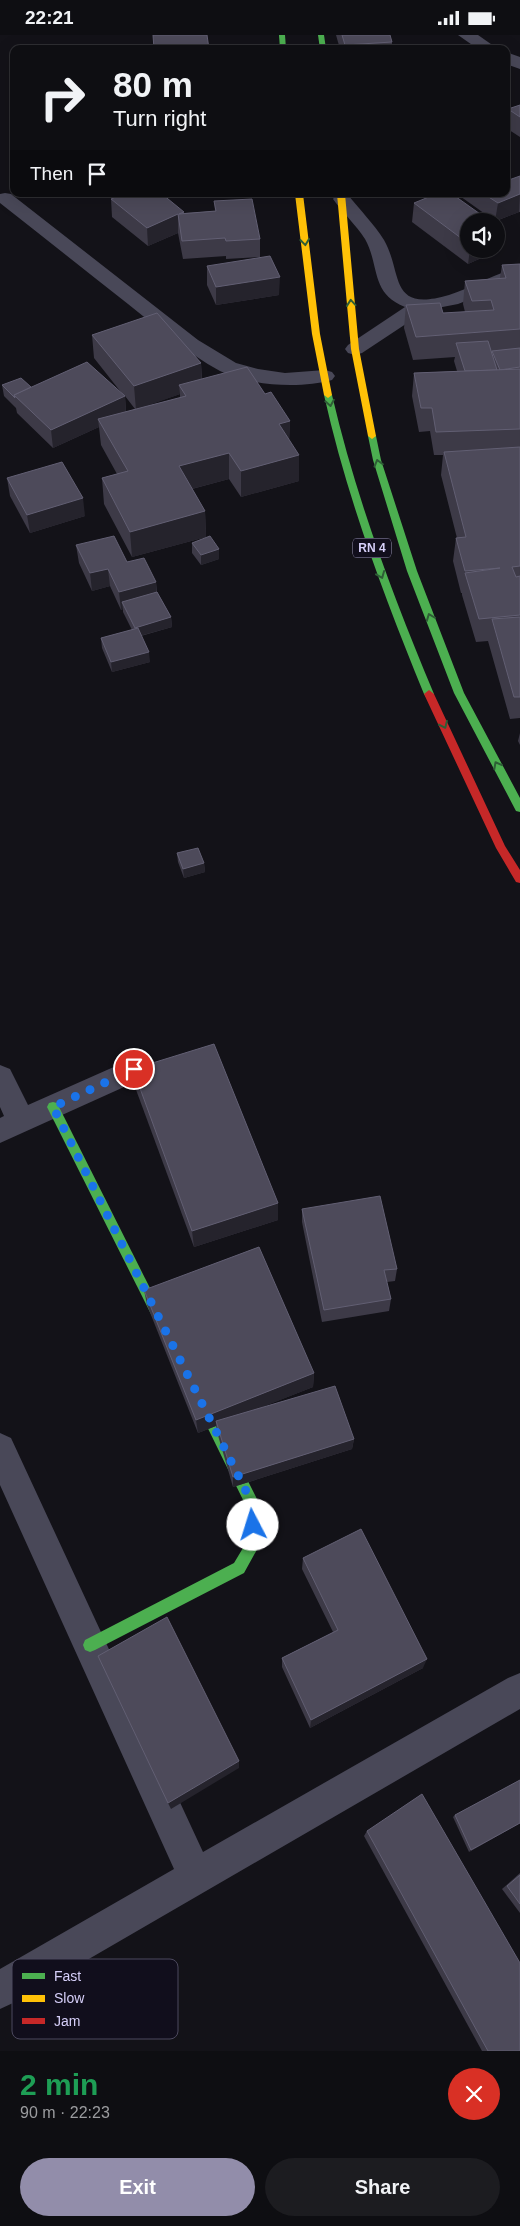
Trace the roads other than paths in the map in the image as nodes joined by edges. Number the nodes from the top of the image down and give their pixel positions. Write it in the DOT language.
graph roads {
  1 [pos="468,35"];
  2 [pos="484,45"];
  3 [pos="300,197"];
  4 [pos="341,197"];
  5 [pos="342,197"];
  6 [pos="5,198"];
  7 [pos="520,273"];
  8 [pos="421,305"];
  9 [pos="355,349"];
  10 [pos="326,376"];
  11 [pos="520,808"];
  12 [pos="520,879"];
  13 [pos="134,1069"];
  14 [pos="0,1077"];
  15 [pos="53,1107"];
  16 [pos="10,1126"];
  17 [pos="164,1329"];
  18 [pos="191,1382"];
  19 [pos="0,1449"];
  20 [pos="90,1645"];
  21 [pos="520,1690"];
  22 [pos="196,1877"];
  23 [pos="54,1959"];
  24 [pos="12,1983"];
  25 [pos="0,1990"];
  1 -- 2 [label="street"];
  3 -- 10 [label="main road, RN 4, one-way"];
  9 -- 4 [label="main road, RN 4, one-way"];
  5 -- 8 [label="street"];
  6 -- 10 [label="street"];
  7 -- 8 [label="street"];
  8 -- 9 [label="street"];
  11 -- 9 [label="main road, RN 4, one-way"];
  10 -- 12 [label="main road, RN 4, one-way"];
  13 -- 15 [label="street"];
  14 -- 16 [label="street"];
  15 -- 16 [label="street"];
  15 -- 17 [label="main road"];
  18 -- 20 [label="main road"];
  19 -- 20 [label="street"];
  20 -- 22 [label="street"];
  21 -- 22 [label="street"];
  22 -- 23 [label="street"];
  24 -- 25 [label="street"];
}
